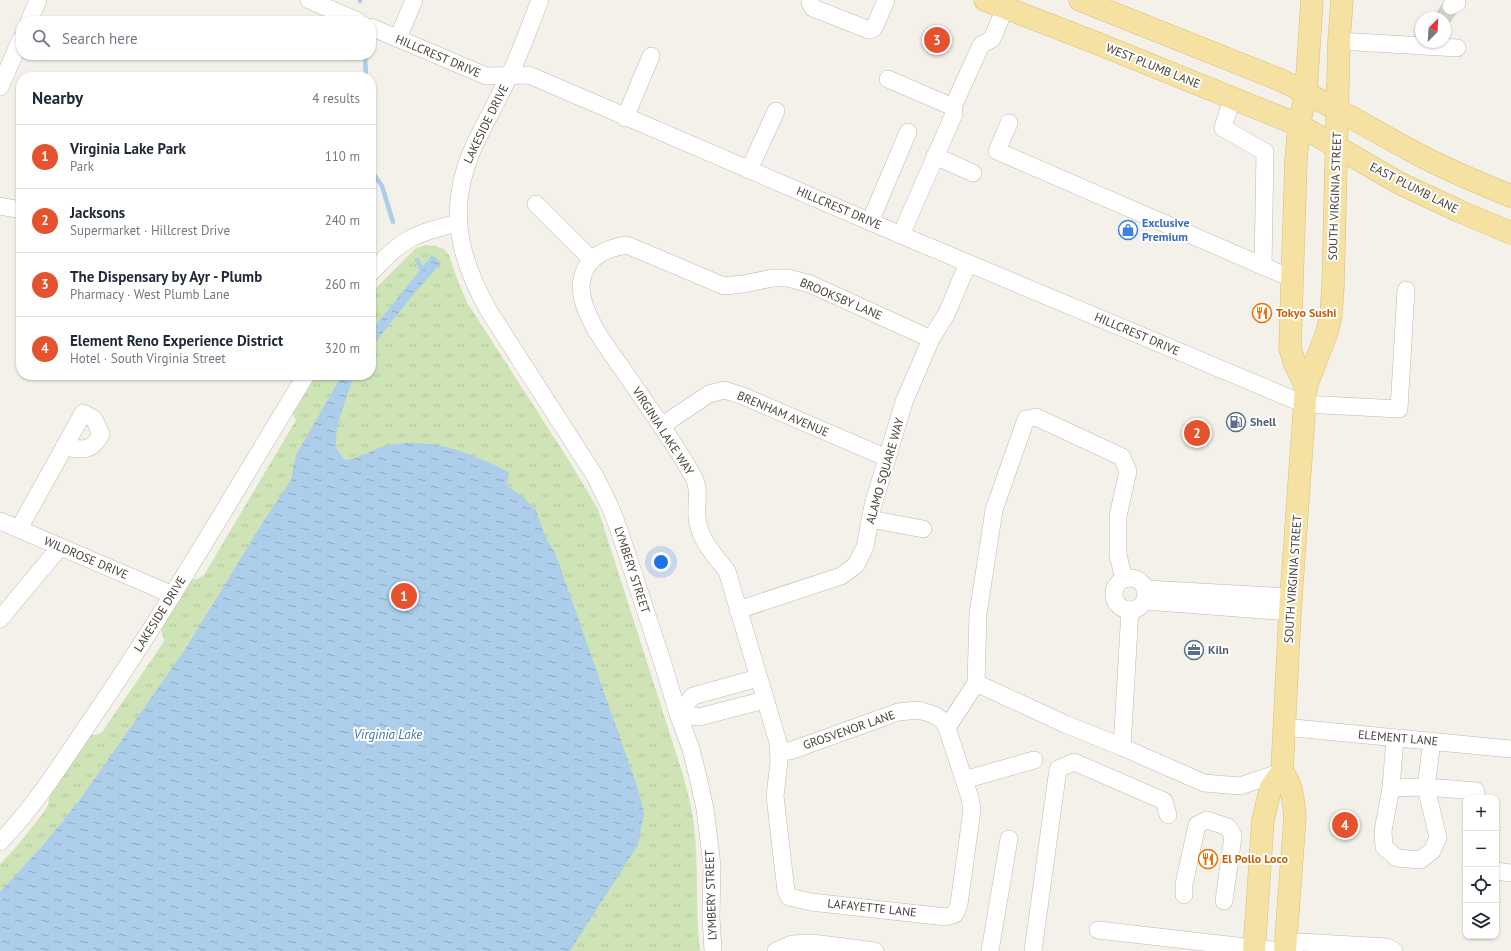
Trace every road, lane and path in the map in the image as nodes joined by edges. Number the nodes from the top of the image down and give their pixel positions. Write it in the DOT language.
graph roads {
  1 [pos="38,0"];
  2 [pos="309,0"];
  3 [pos="414,0"];
  4 [pos="540,0"];
  5 [pos="810,0"];
  6 [pos="886,0"];
  7 [pos="985,0"];
  8 [pos="1080,0"];
  9 [pos="1312,0"];
  10 [pos="1342,0"];
  11 [pos="1005,8"];
  12 [pos="31,16"];
  13 [pos="346,16"];
  14 [pos="376,29"];
  15 [pos="398,38"];
  16 [pos="1339,41"];
  17 [pos="1415,44"];
  18 [pos="16,46"];
  19 [pos="1451,47"];
  20 [pos="1457,48"];
  21 [pos="651,56"];
  22 [pos="5,60"];
  23 [pos="510,76"];
  24 [pos="888,79"];
  25 [pos="0,86"];
  26 [pos="1232,98"];
  27 [pos="1322,101"];
  28 [pos="953,106"];
  29 [pos="776,111"];
  30 [pos="625,118"];
  31 [pos="1009,123"];
  32 [pos="1299,125"];
  33 [pos="908,132"];
  34 [pos="1328,142"];
  35 [pos="936,156"];
  36 [pos="749,170"];
  37 [pos="973,173"];
  38 [pos="1511,196"];
  39 [pos="536,204"];
  40 [pos="0,206"];
  41 [pos="16,209"];
  42 [pos="458,222"];
  43 [pos="870,222"];
  44 [pos="1511,233"];
  45 [pos="901,235"];
  46 [pos="592,260"];
  47 [pos="968,263"];
  48 [pos="1263,266"];
  49 [pos="376,268"];
  50 [pos="1292,279"];
  51 [pos="1406,290"];
  52 [pos="931,339"];
  53 [pos="303,380"];
  54 [pos="1305,395"];
  55 [pos="661,426"];
  56 [pos="64,447"];
  57 [pos="887,458"];
  58 [pos="870,519"];
  59 [pos="0,521"];
  60 [pos="923,528"];
  61 [pos="19,529"];
  62 [pos="60,547"];
  63 [pos="1124,578"];
  64 [pos="173,595"];
  65 [pos="1146,595"];
  66 [pos="1290,605"];
  67 [pos="738,610"];
  68 [pos="1130,610"];
  69 [pos="0,619"];
  70 [pos="758,678"];
  71 [pos="976,683"];
  72 [pos="765,700"];
  73 [pos="678,714"];
  74 [pos="944,724"];
  75 [pos="1284,727"];
  76 [pos="1395,738"];
  77 [pos="1432,741"];
  78 [pos="1122,747"];
  79 [pos="1511,749"];
  80 [pos="778,750"];
  81 [pos="1034,760"];
  82 [pos="1282,772"];
  83 [pos="964,780"];
  84 [pos="1391,788"];
  85 [pos="1426,788"];
  86 [pos="1476,791"];
  87 [pos="1168,815"];
  88 [pos="1009,839"];
  89 [pos="0,842"];
  90 [pos="1499,871"];
  91 [pos="1511,873"];
  92 [pos="1184,895"];
  93 [pos="789,897"];
  94 [pos="1224,901"];
  95 [pos="1098,930"];
  96 [pos="1254,949"];
  97 [pos="713,951"];
  98 [pos="776,951"];
  99 [pos="875,951"];
  100 [pos="990,951"];
  101 [pos="1033,951"];
  102 [pos="1281,951"];
  103 [pos="1286,951"];
  104 [pos="1394,951"];
  1 -- 12 [label="street"];
  2 -- 13 [label="street"];
  3 -- 15 [label="street"];
  4 -- 23 [label="street, LAKESIDE DRIVE"];
  5 -- 6 [label="street"];
  7 -- 11 [label="main road, WEST PLUMB LANE"];
  8 -- 27 [label="main road"];
  9 -- 27 [label="main road, SOUTH VIRGINIA STREET"];
  10 -- 16 [label="main road, SOUTH VIRGINIA STREET"];
  11 -- 26 [label="main road, WEST PLUMB LANE"];
  11 -- 28 [label="street"];
  14 -- 15 [label="street, HILLCREST DRIVE"];
  15 -- 23 [label="street, HILLCREST DRIVE"];
  16 -- 17 [label="street"];
  16 -- 27 [label="main road, SOUTH VIRGINIA STREET"];
  18 -- 22 [label="street"];
  19 -- 20 [label="street"];
  21 -- 30 [label="street"];
  22 -- 25 [label="street"];
  23 -- 30 [label="street, HILLCREST DRIVE"];
  23 -- 42 [label="street, LAKESIDE DRIVE"];
  24 -- 28 [label="street"];
  26 -- 32 [label="main road, WEST PLUMB LANE"];
  26 -- 48 [label="street"];
  27 -- 32 [label="main road, SOUTH VIRGINIA STREET"];
  27 -- 34 [label="main road, SOUTH VIRGINIA STREET"];
  27 -- 38 [label="main road"];
  28 -- 35 [label="street"];
  29 -- 36 [label="street"];
  30 -- 36 [label="street, HILLCREST DRIVE"];
  31 -- 48 [label="street"];
  32 -- 34 [label="main road, WEST PLUMB LANE"];
  32 -- 50 [label="main road, SOUTH VIRGINIA STREET"];
  33 -- 43 [label="street"];
  34 -- 44 [label="main road, EAST PLUMB LANE"];
  34 -- 54 [label="main road, SOUTH VIRGINIA STREET"];
  35 -- 37 [label="street"];
  35 -- 45 [label="street"];
  36 -- 43 [label="street, HILLCREST DRIVE"];
  39 -- 46 [label="street"];
  40 -- 41 [label="street"];
  42 -- 49 [label="street"];
  42 -- 73 [label="street, LYMBERY STREET"];
  43 -- 45 [label="street, HILLCREST DRIVE"];
  45 -- 47 [label="street, HILLCREST DRIVE"];
  46 -- 52 [label="street, BROOKSBY LANE"];
  46 -- 55 [label="street, VIRGINIA LAKE WAY"];
  47 -- 52 [label="street, ALAMO SQUARE WAY"];
  47 -- 54 [label="street, HILLCREST DRIVE"];
  48 -- 50 [label="street"];
  50 -- 54 [label="main road, SOUTH VIRGINIA STREET"];
  51 -- 54 [label="street, HILLCREST DRIVE"];
  52 -- 57 [label="street, ALAMO SQUARE WAY"];
  53 -- 64 [label="street, LAKESIDE DRIVE"];
  54 -- 66 [label="main road, SOUTH VIRGINIA STREET"];
  55 -- 57 [label="street, BRENHAM AVENUE"];
  55 -- 67 [label="street, VIRGINIA LAKE WAY"];
  56 -- 61 [label="street"];
  57 -- 58 [label="street, ALAMO SQUARE WAY"];
  58 -- 60 [label="street"];
  58 -- 67 [label="street, ALAMO SQUARE WAY"];
  59 -- 61 [label="street, WILDROSE DRIVE"];
  61 -- 62 [label="street, WILDROSE DRIVE"];
  62 -- 64 [label="street, WILDROSE DRIVE"];
  62 -- 69 [label="street"];
  63 -- 65 [label="street"];
  63 -- 68 [label="street"];
  63 -- 71 [label="street"];
  64 -- 89 [label="street, LAKESIDE DRIVE"];
  65 -- 66 [label="street"];
  65 -- 68 [label="street"];
  66 -- 75 [label="main road, SOUTH VIRGINIA STREET"];
  67 -- 70 [label="street, VIRGINIA LAKE WAY"];
  68 -- 78 [label="street"];
  70 -- 72 [label="street, VIRGINIA LAKE WAY"];
  70 -- 73 [label="street"];
  71 -- 74 [label="street"];
  71 -- 78 [label="street"];
  72 -- 73 [label="street"];
  72 -- 80 [label="street, VIRGINIA LAKE WAY"];
  73 -- 97 [label="street, LYMBERY STREET"];
  74 -- 80 [label="street, GROSVENOR LANE"];
  74 -- 83 [label="street"];
  75 -- 76 [label="street, ELEMENT LANE"];
  75 -- 82 [label="main road, SOUTH VIRGINIA STREET"];
  76 -- 77 [label="street, ELEMENT LANE"];
  76 -- 84 [label="street"];
  77 -- 79 [label="street, ELEMENT LANE"];
  77 -- 85 [label="street"];
  78 -- 82 [label="street"];
  80 -- 93 [label="street, VIRGINIA LAKE WAY"];
  81 -- 83 [label="street"];
  82 -- 96 [label="main road"];
  82 -- 103 [label="main road, SOUTH VIRGINIA STREET"];
  83 -- 93 [label="street, LAFAYETTE LANE"];
  84 -- 85 [label="street"];
  84 -- 85 [label="street"];
  85 -- 86 [label="street"];
  87 -- 101 [label="street"];
  88 -- 100 [label="street"];
  90 -- 91 [label="street"];
  92 -- 94 [label="street"];
  95 -- 96 [label="street"];
  96 -- 102 [label="street"];
  98 -- 99 [label="street"];
  103 -- 104 [label="street"];
}
